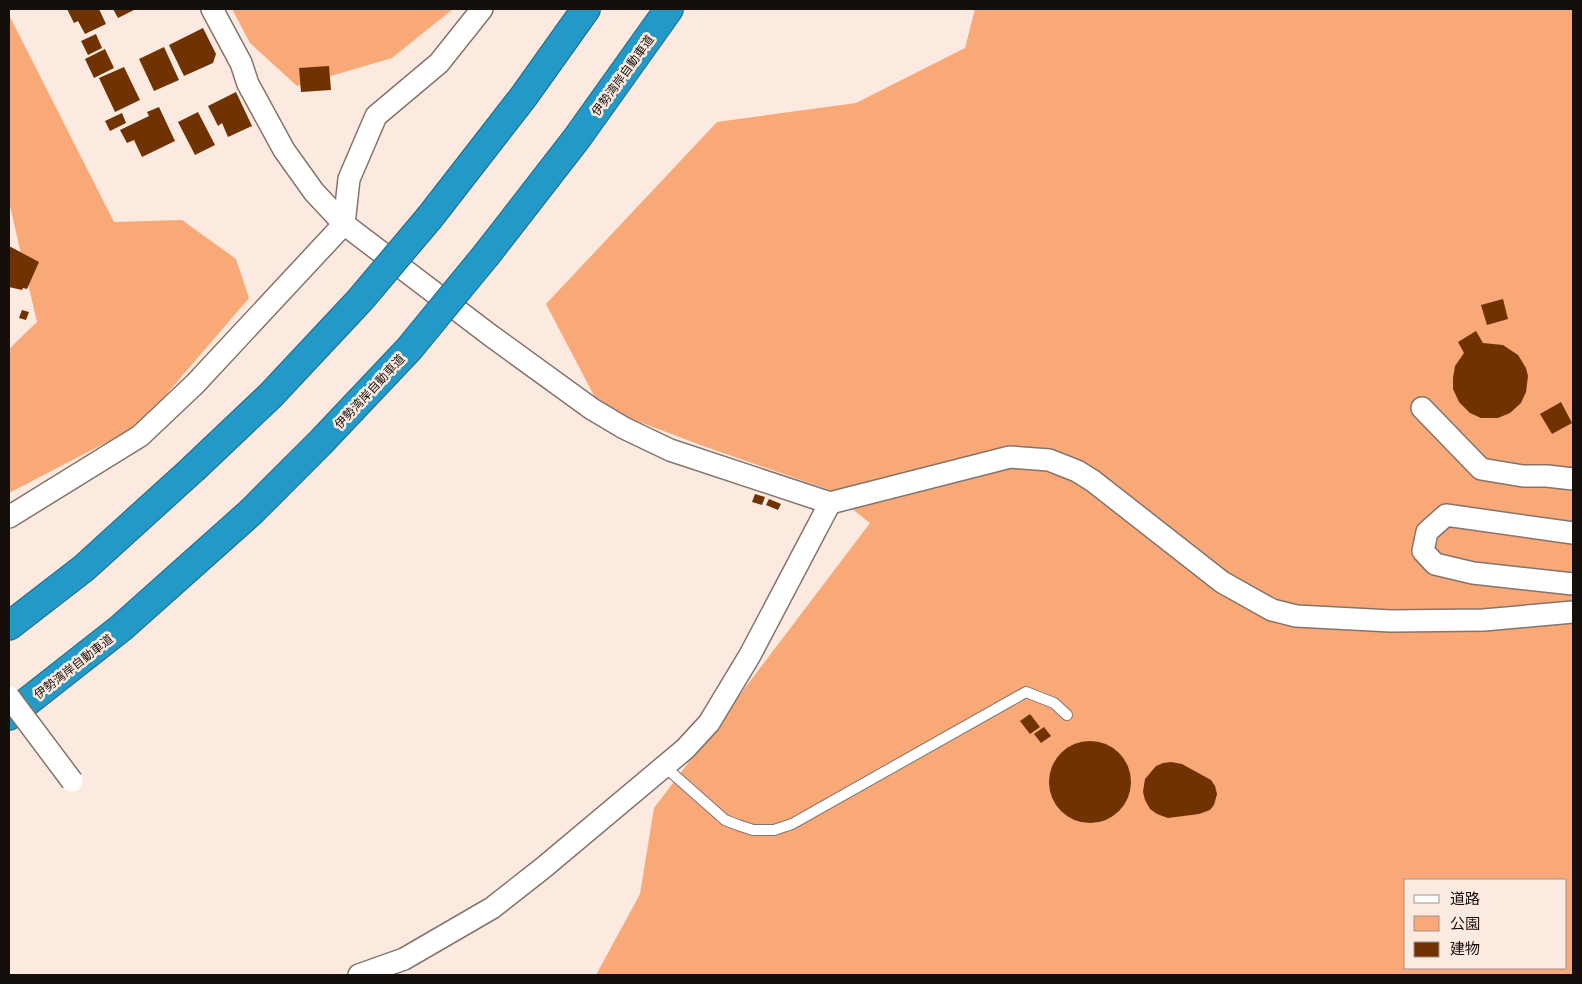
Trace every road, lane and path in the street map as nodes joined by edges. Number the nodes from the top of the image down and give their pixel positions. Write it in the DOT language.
graph roads {
  1 [pos="212,9"];
  2 [pos="482,9"];
  3 [pos="586,9"];
  4 [pos="668,9"];
  5 [pos="344,224"];
  6 [pos="1422,408"];
  7 [pos="1573,479"];
  8 [pos="830,503"];
  9 [pos="9,517"];
  10 [pos="1573,533"];
  11 [pos="1573,584"];
  12 [pos="1573,612"];
  13 [pos="9,626"];
  14 [pos="9,697"];
  15 [pos="1067,715"];
  16 [pos="9,716"];
  17 [pos="664,766"];
  18 [pos="72,781"];
  19 [pos="359,975"];
  1 -- 5 [label="street"];
  2 -- 5 [label="street"];
  3 -- 13 [label="highway, bridge"];
  4 -- 16 [label="highway, 伊勢湾岸自動車道, bridge"];
  5 -- 8 [label="street"];
  5 -- 9 [label="street"];
  6 -- 7 [label="street"];
  8 -- 12 [label="street"];
  8 -- 17 [label="street"];
  10 -- 11 [label="street"];
  14 -- 18 [label="street, bridge"];
  15 -- 17 [label="lane"];
  17 -- 19 [label="street"];
}
